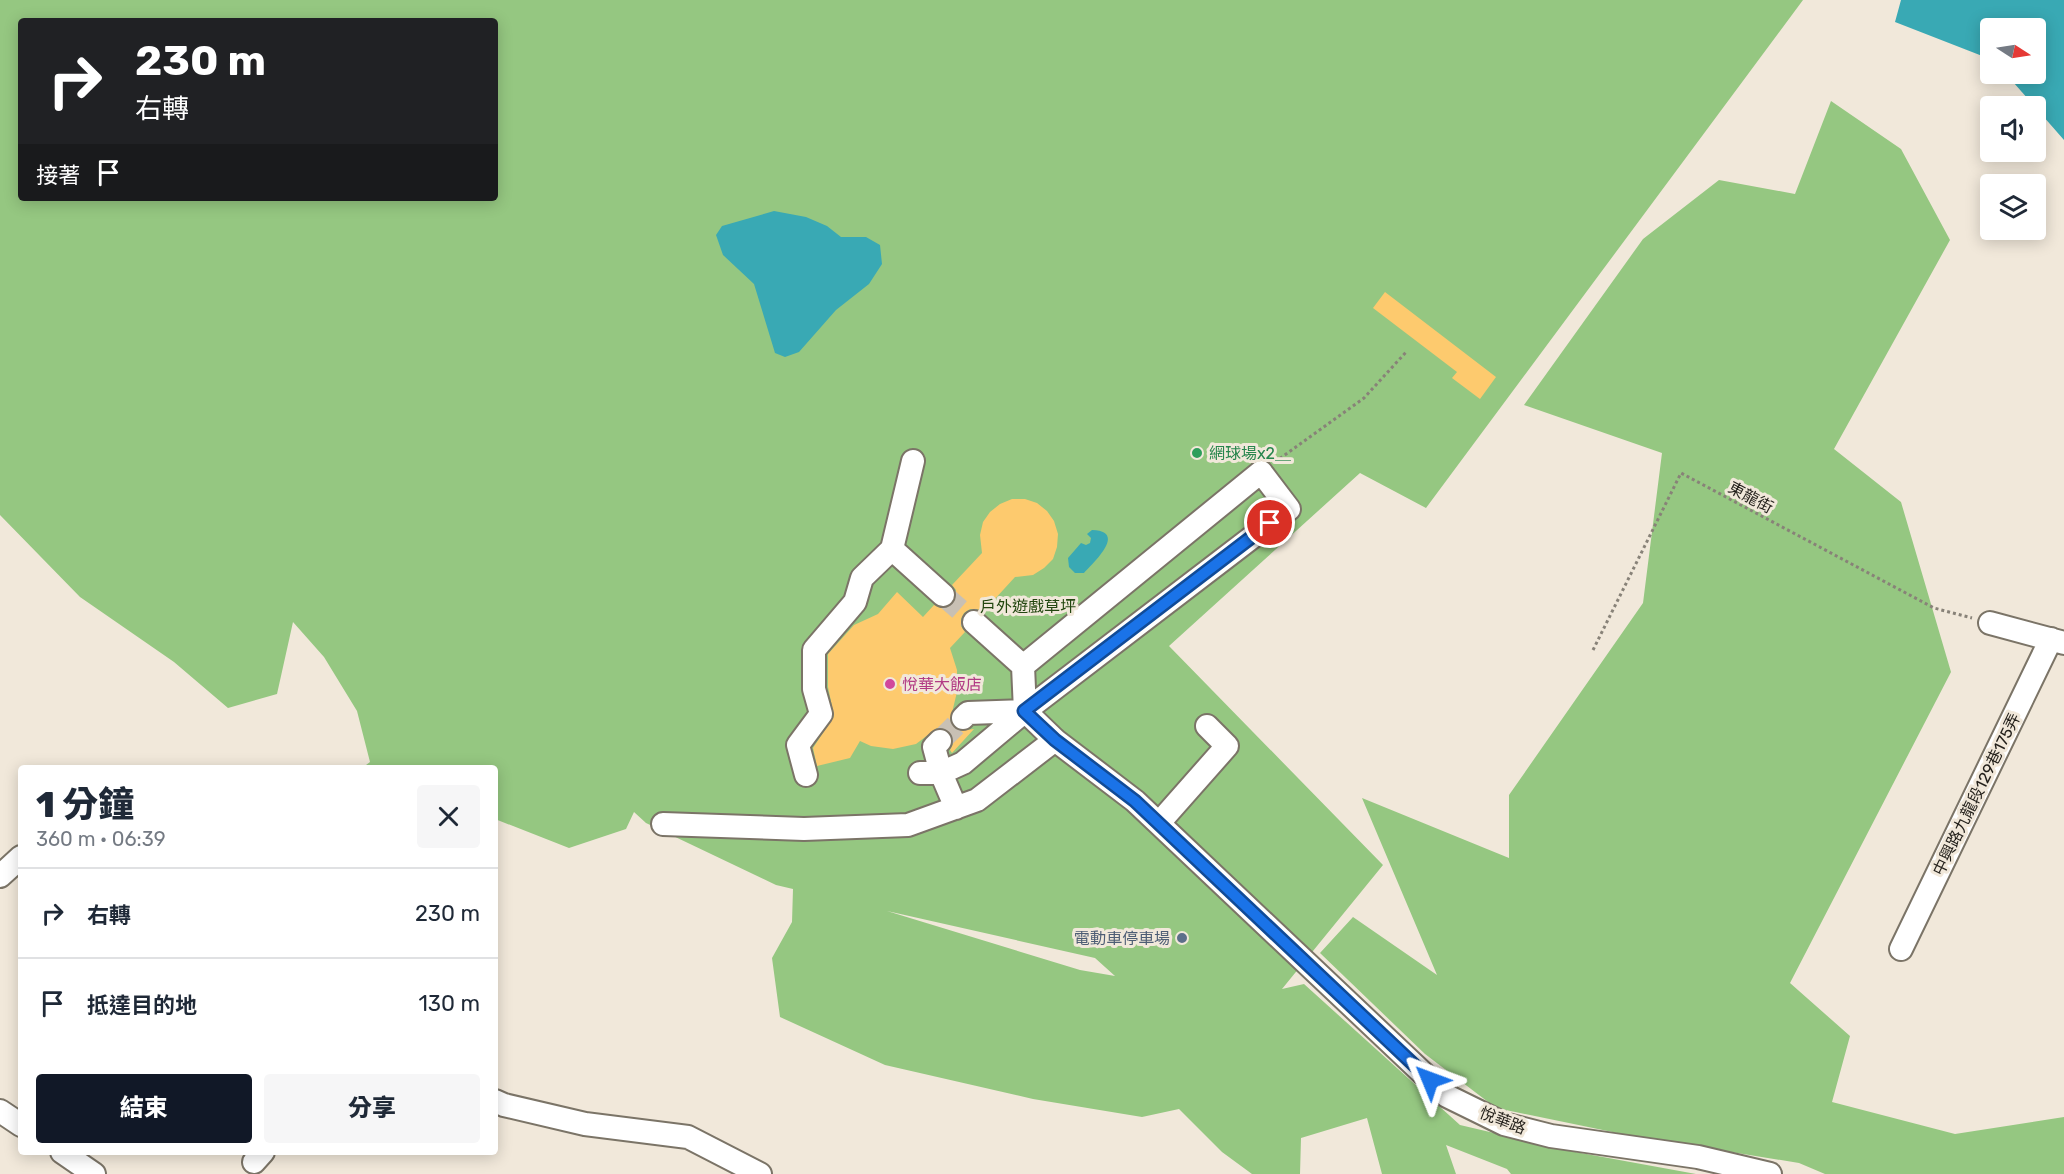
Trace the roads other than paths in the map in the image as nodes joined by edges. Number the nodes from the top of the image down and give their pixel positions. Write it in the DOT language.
graph roads {
  1 [pos="913,461"];
  2 [pos="892,549"];
  3 [pos="944,595"];
  4 [pos="974,622"];
  5 [pos="1990,622"];
  6 [pos="2058,641"];
  7 [pos="1023,666"];
  8 [pos="1024,711"];
  9 [pos="963,718"];
  10 [pos="1207,726"];
  11 [pos="1055,740"];
  12 [pos="940,741"];
  13 [pos="931,773"];
  14 [pos="806,775"];
  15 [pos="956,808"];
  16 [pos="663,824"];
  17 [pos="1159,824"];
  18 [pos="18,860"];
  19 [pos="0,876"];
  20 [pos="1901,949"];
  21 [pos="498,1102"];
  22 [pos="0,1111"];
  23 [pos="18,1123"];
  24 [pos="66,1155"];
  25 [pos="94,1174"];
  26 [pos="760,1174"];
  27 [pos="1770,1174"];
  1 -- 2 [label="street"];
  2 -- 3 [label="street"];
  2 -- 14 [label="street"];
  4 -- 7 [label="street"];
  5 -- 6 [label="street"];
  6 -- 20 [label="street, 中興路九龍段129巷175弄"];
  7 -- 8 [label="street"];
  7 -- 8 [label="street"];
  8 -- 9 [label="street"];
  8 -- 11 [label="street, 悅華路"];
  8 -- 13 [label="street"];
  10 -- 17 [label="street"];
  11 -- 15 [label="street"];
  11 -- 17 [label="street, 悅華路"];
  12 -- 13 [label="street"];
  13 -- 15 [label="street"];
  15 -- 16 [label="street"];
  17 -- 27 [label="street, 悅華路"];
  18 -- 19 [label="street"];
  21 -- 26 [label="street"];
  22 -- 23 [label="street"];
  24 -- 25 [label="street"];
}
